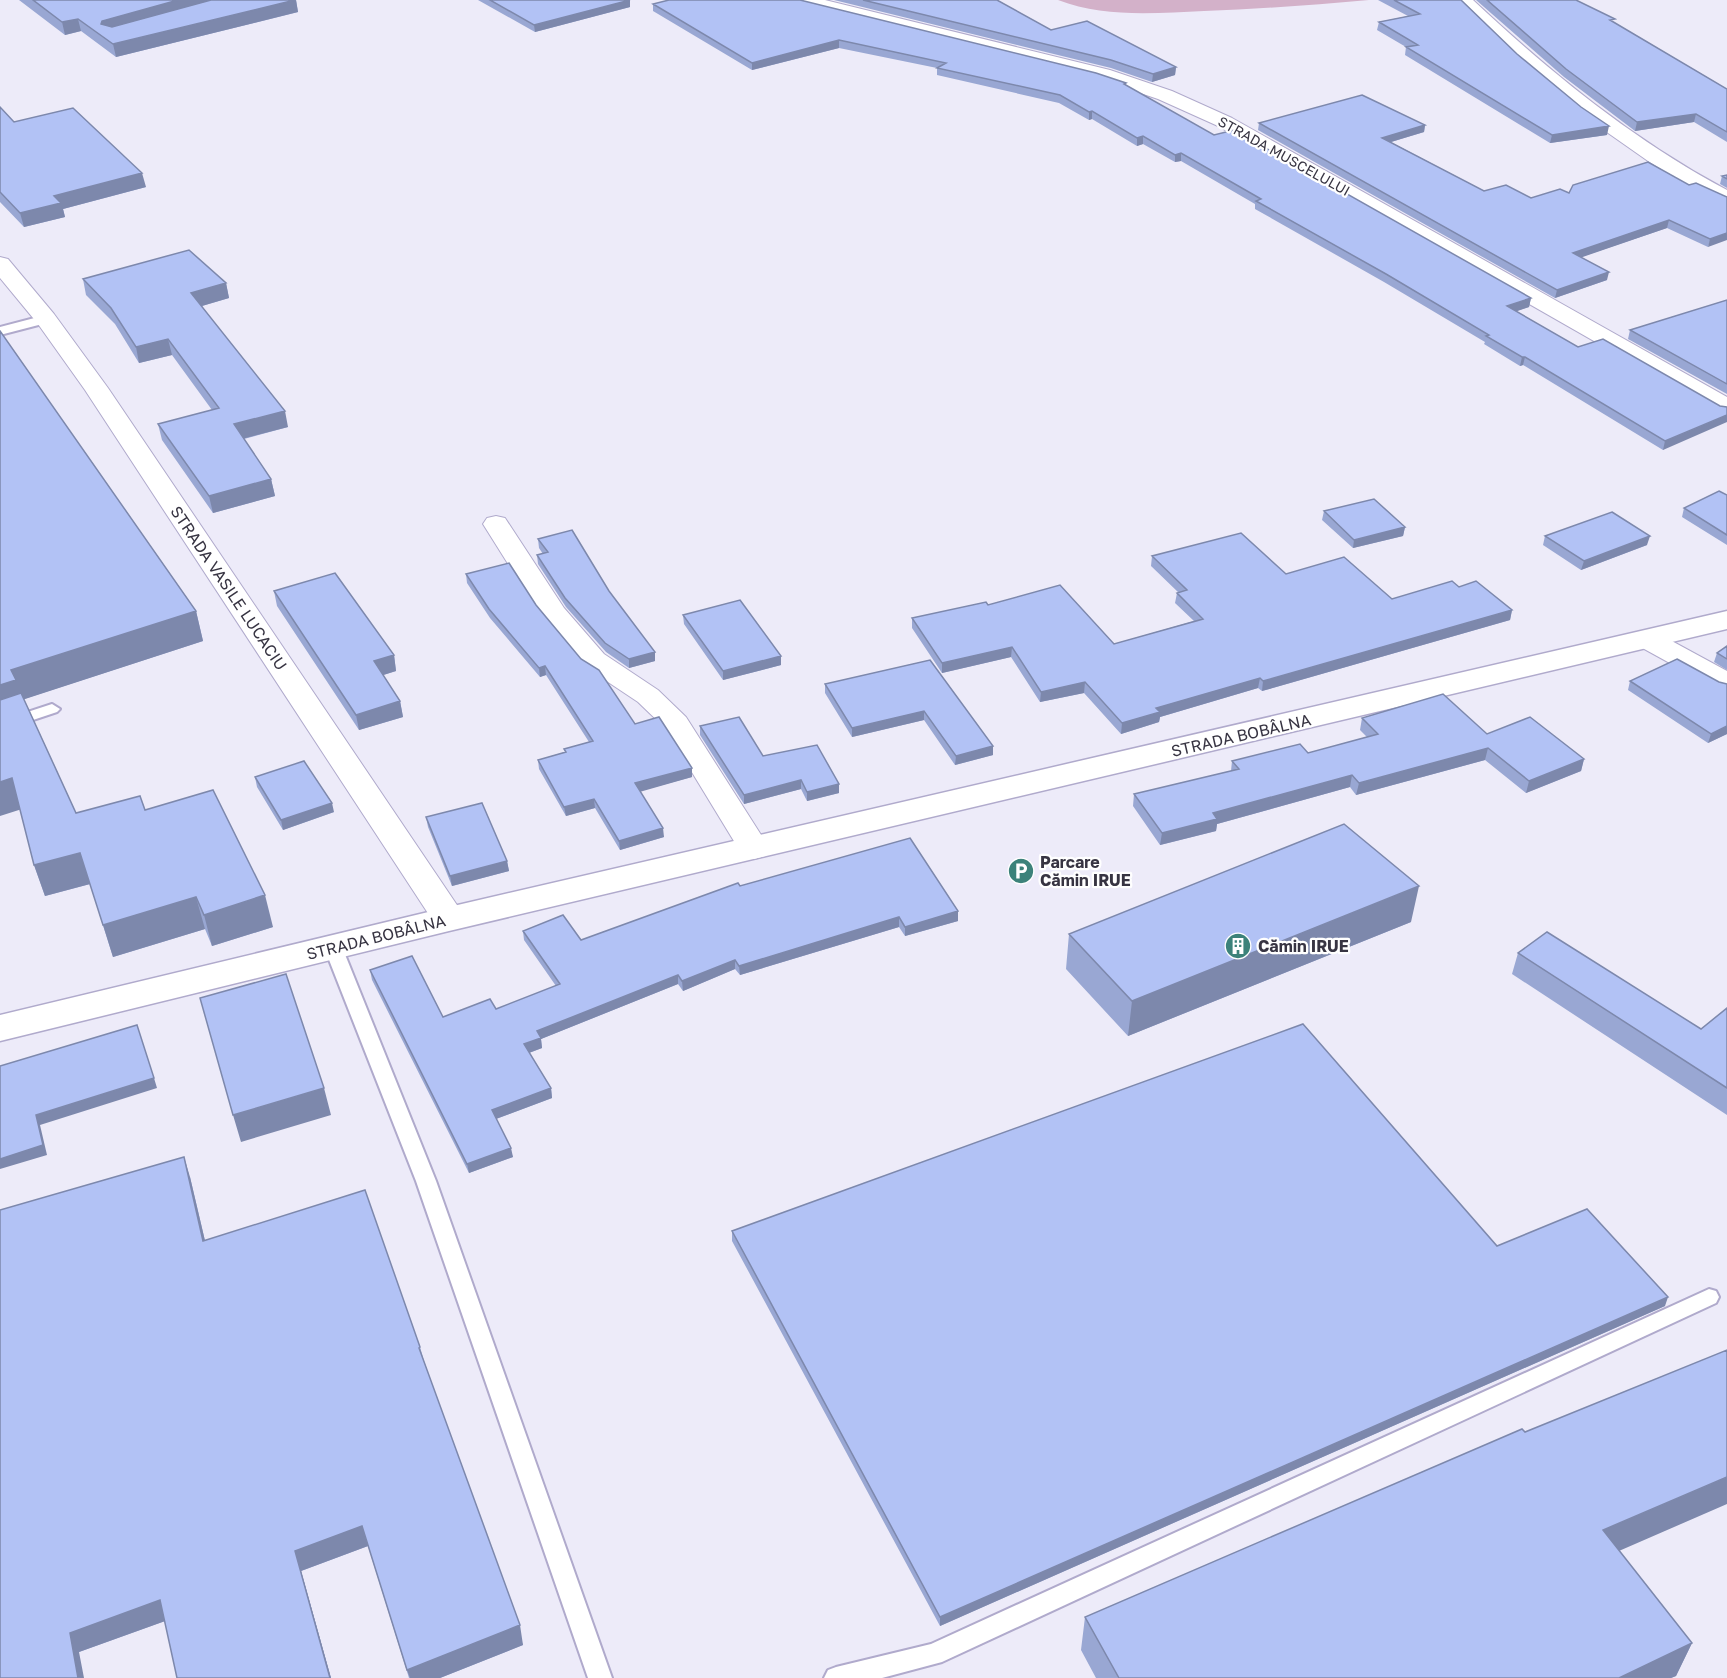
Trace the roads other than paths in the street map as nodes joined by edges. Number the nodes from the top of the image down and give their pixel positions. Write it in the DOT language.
graph roads {
  1 [pos="803,0"];
  2 [pos="1463,0"];
  3 [pos="1727,198"];
  4 [pos="0,264"];
  5 [pos="46,320"];
  6 [pos="0,331"];
  7 [pos="1727,407"];
  8 [pos="496,524"];
  9 [pos="1727,620"];
  10 [pos="1647,639"];
  11 [pos="1727,683"];
  12 [pos="52,709"];
  13 [pos="0,726"];
  14 [pos="754,849"];
  15 [pos="449,919"];
  16 [pos="333,947"];
  17 [pos="0,1028"];
  18 [pos="1709,1297"];
  19 [pos="600,1678"];
  20 [pos="836,1678"];
  1 -- 7 [label="street, STRADA MUSCELULUI"];
  2 -- 3 [label="street"];
  4 -- 5 [label="street, STRADA VASILE LUCACIU"];
  5 -- 6 [label="lane"];
  5 -- 15 [label="street, STRADA VASILE LUCACIU"];
  8 -- 14 [label="street"];
  9 -- 10 [label="main road, STRADA BOBÂLNA"];
  10 -- 11 [label="street"];
  10 -- 14 [label="main road, STRADA BOBÂLNA"];
  12 -- 13 [label="lane"];
  14 -- 15 [label="main road, STRADA BOBÂLNA"];
  15 -- 16 [label="main road, STRADA BOBÂLNA"];
  16 -- 17 [label="main road, STRADA BOBÂLNA"];
  16 -- 19 [label="lane"];
  18 -- 20 [label="lane"];
}
